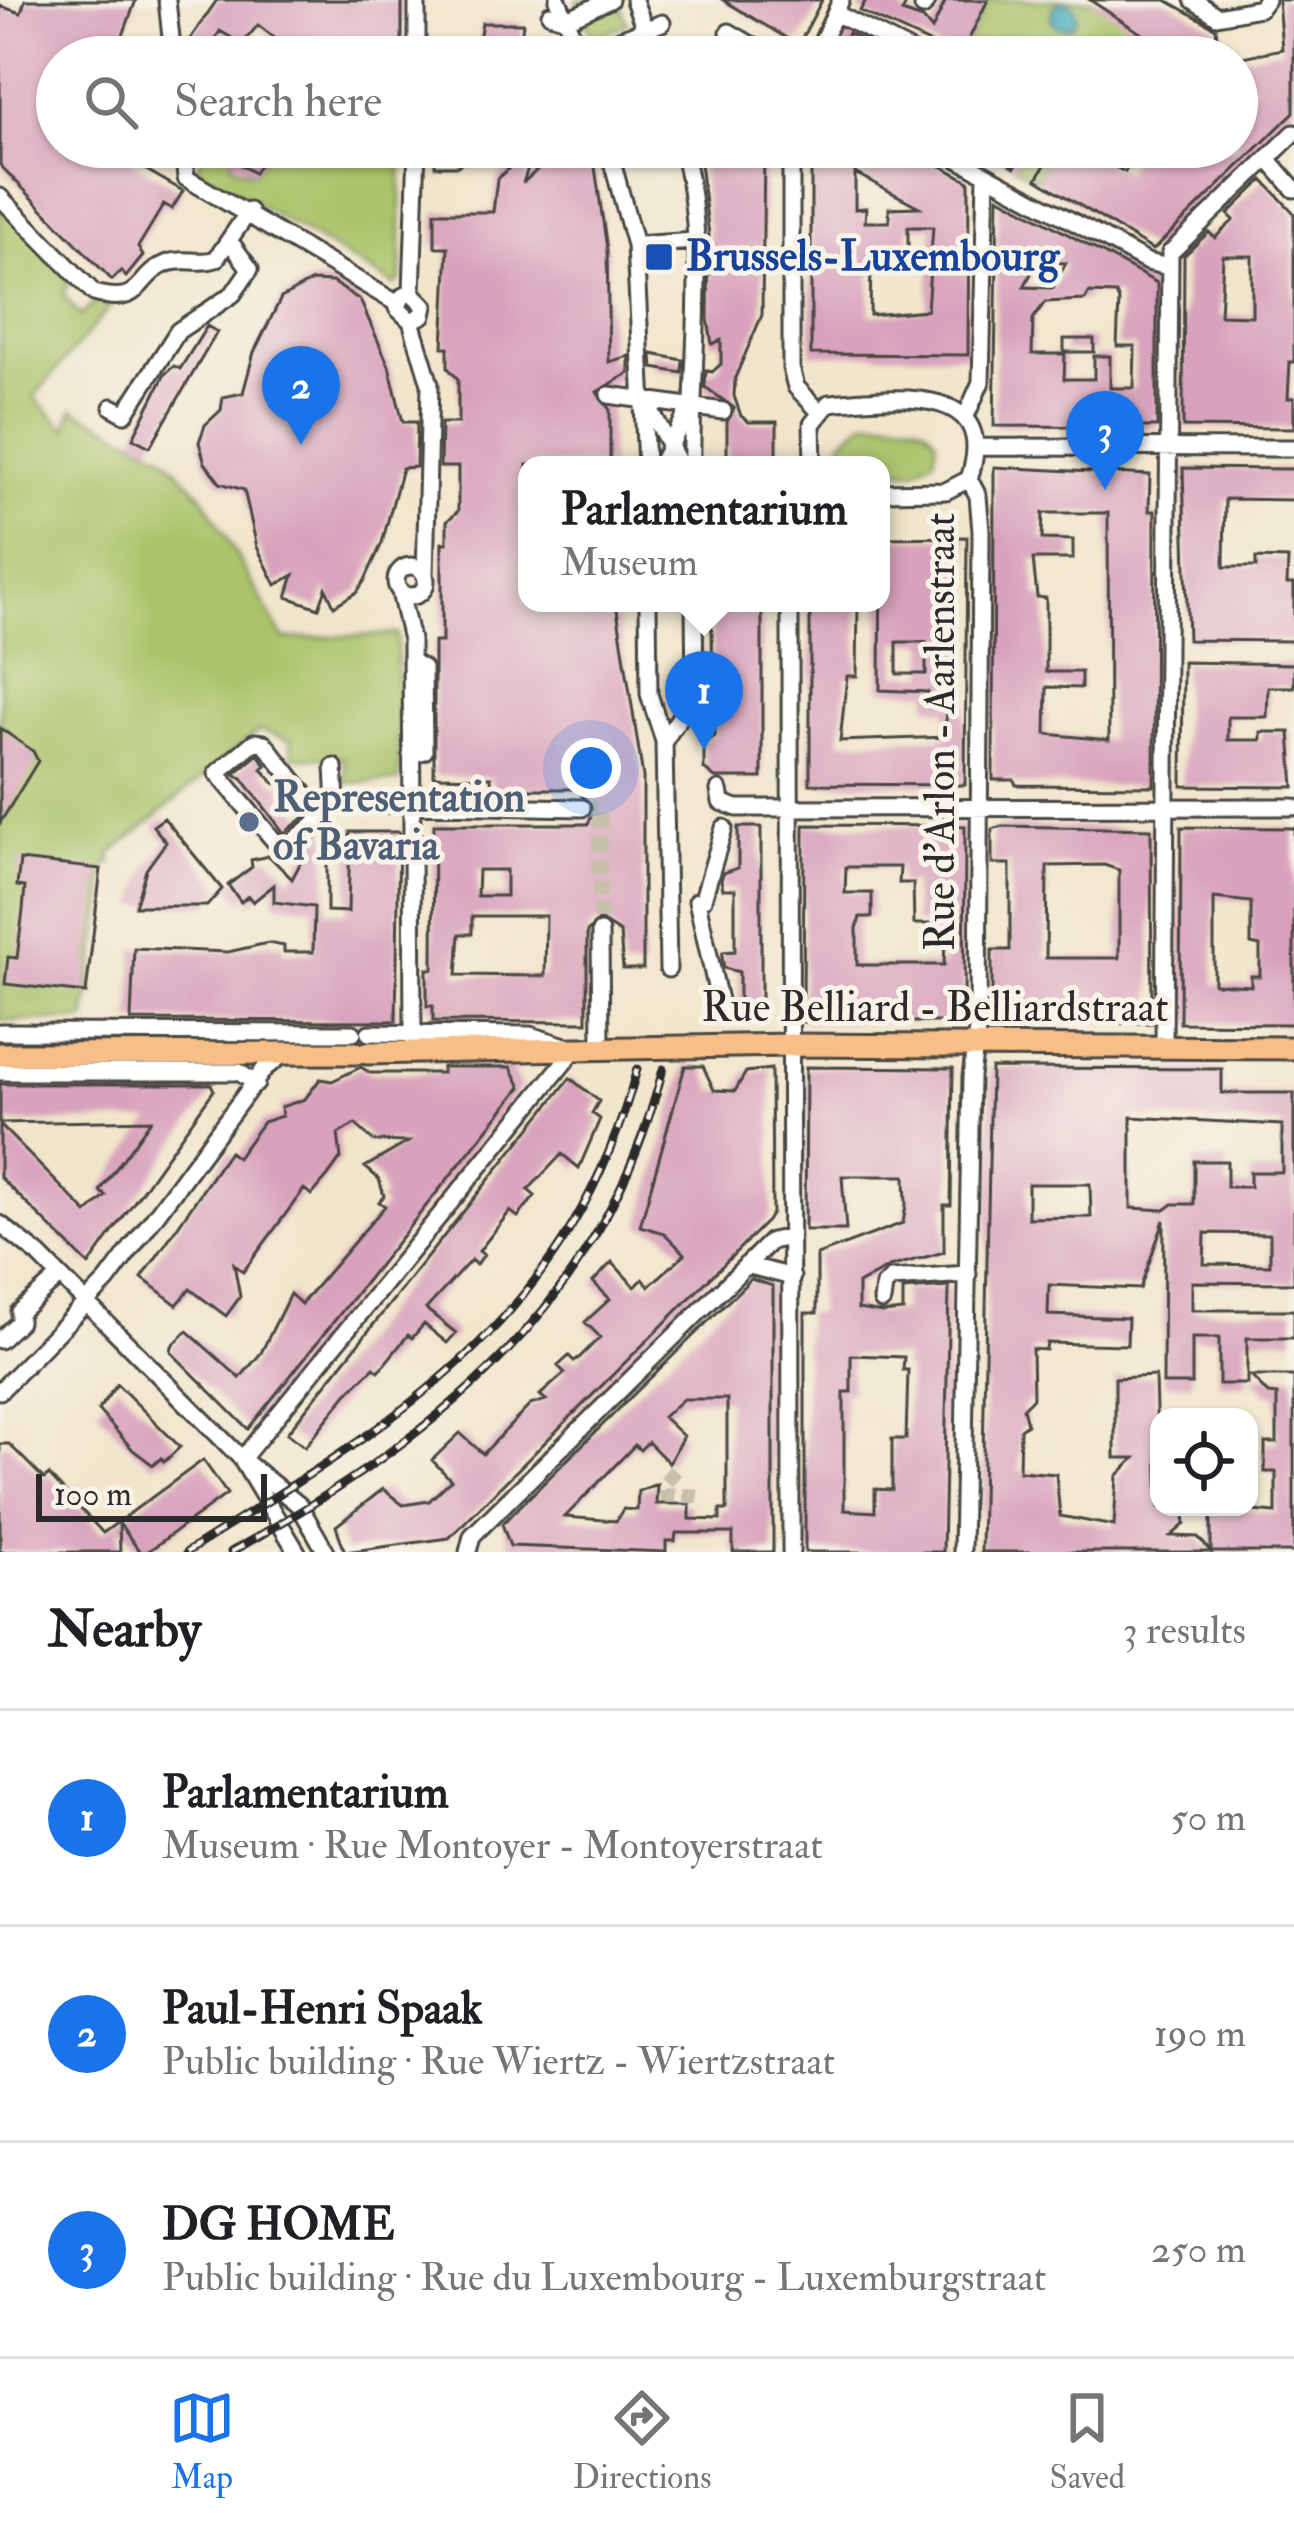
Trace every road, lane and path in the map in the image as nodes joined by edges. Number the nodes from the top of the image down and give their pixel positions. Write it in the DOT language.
graph roads {
  1 [pos="167,0"];
  2 [pos="417,0"];
  3 [pos="610,0"];
  4 [pos="634,0"];
  5 [pos="1193,0"];
  6 [pos="1266,0"];
  7 [pos="838,6"];
  8 [pos="558,11"];
  9 [pos="654,26"];
  10 [pos="729,32"];
  11 [pos="171,36"];
  12 [pos="417,36"];
  13 [pos="628,36"];
  14 [pos="654,36"];
  15 [pos="736,36"];
  16 [pos="824,36"];
  17 [pos="887,36"];
  18 [pos="1294,134"];
  19 [pos="1268,159"];
  20 [pos="185,168"];
  21 [pos="417,168"];
  22 [pos="614,168"];
  23 [pos="688,168"];
  24 [pos="791,168"];
  25 [pos="972,168"];
  26 [pos="986,176"];
  27 [pos="1294,189"];
  28 [pos="0,196"];
  29 [pos="249,211"];
  30 [pos="694,241"];
  31 [pos="231,243"];
  32 [pos="635,245"];
  33 [pos="1169,267"];
  34 [pos="412,293"];
  35 [pos="398,304"];
  36 [pos="412,321"];
  37 [pos="610,395"];
  38 [pos="645,400"];
  39 [pos="112,407"];
  40 [pos="691,407"];
  41 [pos="818,410"];
  42 [pos="723,411"];
  43 [pos="965,416"];
  44 [pos="670,447"];
  45 [pos="977,447"];
  46 [pos="1169,448"];
  47 [pos="1294,448"];
  48 [pos="646,456"];
  49 [pos="665,456"];
  50 [pos="675,456"];
  51 [pos="692,456"];
  52 [pos="813,456"];
  53 [pos="969,479"];
  54 [pos="890,492"];
  55 [pos="424,533"];
  56 [pos="406,567"];
  57 [pos="423,584"];
  58 [pos="400,592"];
  59 [pos="648,612"];
  60 [pos="694,612"];
  61 [pos="790,612"];
  62 [pos="411,640"];
  63 [pos="664,742"];
  64 [pos="334,767"];
  65 [pos="719,790"];
  66 [pos="413,800"];
  67 [pos="335,802"];
  68 [pos="312,803"];
  69 [pos="788,806"];
  70 [pos="979,806"];
  71 [pos="1167,807"];
  72 [pos="1294,807"];
  73 [pos="582,808"];
  74 [pos="724,828"];
  75 [pos="667,901"];
  76 [pos="697,901"];
  77 [pos="600,932"];
  78 [pos="668,969"];
  79 [pos="722,1014"];
  80 [pos="0,1032"];
  81 [pos="361,1043"];
  82 [pos="413,1043"];
  83 [pos="790,1045"];
  84 [pos="975,1046"];
  85 [pos="601,1047"];
  86 [pos="1164,1047"];
  87 [pos="575,1048"];
  88 [pos="1294,1048"];
  89 [pos="285,1053"];
  90 [pos="0,1054"];
  91 [pos="0,1072"];
  92 [pos="256,1084"];
  93 [pos="0,1224"];
  94 [pos="791,1237"];
  95 [pos="746,1265"];
  96 [pos="968,1274"];
  97 [pos="60,1276"];
  98 [pos="792,1277"];
  99 [pos="882,1301"];
  100 [pos="87,1304"];
  101 [pos="20,1312"];
  102 [pos="0,1330"];
  103 [pos="0,1340"];
  104 [pos="0,1391"];
  105 [pos="242,1459"];
  106 [pos="297,1552"];
  107 [pos="326,1552"];
  108 [pos="468,1552"];
  109 [pos="790,1552"];
  110 [pos="962,1552"];
  1 -- 11 [label="street"];
  2 -- 12 [label="street"];
  3 -- 8 [label="street"];
  4 -- 9 [label="street"];
  5 -- 6 [label="street"];
  7 -- 16 [label="street"];
  7 -- 17 [label="street"];
  9 -- 13 [label="street"];
  9 -- 14 [label="street"];
  10 -- 15 [label="street"];
  18 -- 19 [label="street"];
  19 -- 27 [label="street"];
  19 -- 33 [label="street"];
  20 -- 29 [label="street"];
  21 -- 34 [label="street"];
  22 -- 32 [label="street"];
  23 -- 30 [label="street"];
  24 -- 41 [label="street"];
  25 -- 26 [label="street"];
  26 -- 33 [label="street"];
  26 -- 43 [label="street"];
  28 -- 31 [label="street"];
  29 -- 31 [label="street"];
  29 -- 35 [label="street"];
  30 -- 32 [label="street"];
  30 -- 40 [label="street"];
  31 -- 39 [label="street"];
  32 -- 38 [label="street"];
  33 -- 46 [label="street"];
  34 -- 35 [label="street"];
  34 -- 36 [label="street"];
  35 -- 36 [label="street"];
  36 -- 55 [label="street"];
  37 -- 38 [label="street"];
  38 -- 40 [label="street"];
  38 -- 44 [label="street"];
  38 -- 48 [label="street"];
  40 -- 42 [label="street"];
  40 -- 44 [label="street"];
  40 -- 51 [label="street"];
  41 -- 43 [label="street"];
  41 -- 52 [label="street"];
  43 -- 45 [label="street"];
  44 -- 49 [label="street"];
  44 -- 50 [label="street"];
  45 -- 46 [label="street"];
  45 -- 53 [label="street"];
  46 -- 47 [label="street"];
  46 -- 71 [label="street"];
  53 -- 54 [label="street"];
  53 -- 70 [label="street, Rue d'Arlon - Aarlenstraat"];
  55 -- 56 [label="street"];
  55 -- 57 [label="street"];
  56 -- 57 [label="street"];
  56 -- 58 [label="street"];
  57 -- 58 [label="street"];
  57 -- 62 [label="street"];
  58 -- 62 [label="street"];
  59 -- 63 [label="street"];
  60 -- 63 [label="street"];
  61 -- 69 [label="street"];
  62 -- 66 [label="street"];
  63 -- 75 [label="street"];
  64 -- 67 [label="street"];
  65 -- 69 [label="street"];
  66 -- 67 [label="street"];
  66 -- 73 [label="street"];
  66 -- 82 [label="street"];
  67 -- 68 [label="street"];
  68 -- 68 [label="street"];
  69 -- 70 [label="street"];
  69 -- 83 [label="street"];
  70 -- 71 [label="street"];
  70 -- 84 [label="street, Rue d'Arlon - Aarlenstraat"];
  71 -- 72 [label="street"];
  71 -- 86 [label="street"];
  74 -- 76 [label="street"];
  75 -- 76 [label="street"];
  75 -- 78 [label="street"];
  76 -- 79 [label="street"];
  77 -- 85 [label="street"];
  80 -- 81 [label="street, Rue Belliard - Belliardstraat"];
  81 -- 82 [label="main road, Rue Belliard - Belliardstraat"];
  81 -- 89 [label="main road, Rue Belliard - Belliardstraat"];
  82 -- 87 [label="main road, Rue Belliard - Belliardstraat"];
  83 -- 84 [label="main road, Rue Belliard - Belliardstraat"];
  83 -- 85 [label="main road, Rue Belliard - Belliardstraat"];
  83 -- 94 [label="street"];
  84 -- 86 [label="main road, Rue Belliard - Belliardstraat"];
  84 -- 96 [label="street, Rue d'Arlon - Aarlenstraat"];
  85 -- 87 [label="main road, Rue Belliard - Belliardstraat"];
  86 -- 88 [label="main road, Rue Belliard - Belliardstraat"];
  87 -- 105 [label="street"];
  89 -- 90 [label="main road, Rue Belliard - Belliardstraat"];
  89 -- 92 [label="street"];
  91 -- 92 [label="street"];
  92 -- 100 [label="street"];
  93 -- 97 [label="street"];
  94 -- 95 [label="street"];
  94 -- 98 [label="street"];
  95 -- 98 [label="street"];
  95 -- 108 [label="street"];
  96 -- 99 [label="street"];
  96 -- 110 [label="street, Rue d'Arlon - Aarlenstraat"];
  97 -- 100 [label="street"];
  97 -- 101 [label="street"];
  98 -- 109 [label="street"];
  100 -- 104 [label="street"];
  100 -- 105 [label="street"];
  101 -- 102 [label="street"];
  101 -- 103 [label="street"];
  105 -- 106 [label="street"];
  105 -- 107 [label="street"];
}
